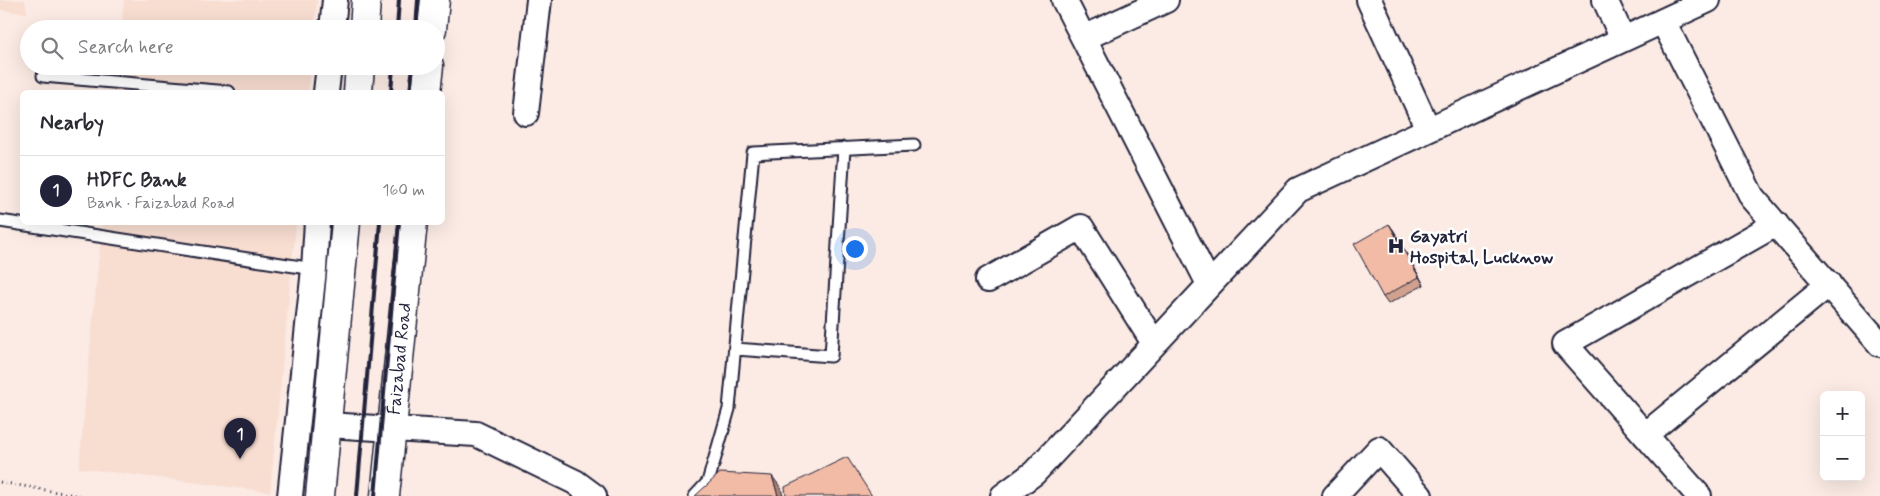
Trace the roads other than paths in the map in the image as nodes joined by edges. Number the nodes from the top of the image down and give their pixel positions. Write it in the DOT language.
graph roads {
  1 [pos="335,0"];
  2 [pos="366,0"];
  3 [pos="435,0"];
  4 [pos="539,0"];
  5 [pos="1064,0"];
  6 [pos="1166,0"];
  7 [pos="1369,0"];
  8 [pos="1605,0"];
  9 [pos="1708,0"];
  10 [pos="333,20"];
  11 [pos="365,20"];
  12 [pos="433,20"];
  13 [pos="1663,21"];
  14 [pos="1084,38"];
  15 [pos="1623,39"];
  16 [pos="328,75"];
  17 [pos="359,75"];
  18 [pos="428,75"];
  19 [pos="43,76"];
  20 [pos="206,90"];
  21 [pos="326,90"];
  22 [pos="358,90"];
  23 [pos="426,90"];
  24 [pos="526,113"];
  25 [pos="1428,129"];
  26 [pos="914,145"];
  27 [pos="844,148"];
  28 [pos="0,221"];
  29 [pos="20,224"];
  30 [pos="1776,224"];
  31 [pos="26,225"];
  32 [pos="317,225"];
  33 [pos="346,225"];
  34 [pos="413,225"];
  35 [pos="314,269"];
  36 [pos="988,280"];
  37 [pos="1209,284"];
  38 [pos="1829,284"];
  39 [pos="1154,343"];
  40 [pos="1880,344"];
  41 [pos="735,349"];
  42 [pos="327,425"];
  43 [pos="393,429"];
  44 [pos="1645,435"];
  45 [pos="290,496"];
  46 [pos="320,496"];
  47 [pos="385,496"];
  48 [pos="594,496"];
  49 [pos="695,496"];
  50 [pos="1003,496"];
  51 [pos="1335,496"];
  52 [pos="1420,496"];
  53 [pos="1699,496"];
  1 -- 10 [label="street"];
  2 -- 11 [label="main road"];
  3 -- 12 [label="main road"];
  4 -- 24 [label="street"];
  5 -- 14 [label="street"];
  6 -- 14 [label="street"];
  7 -- 25 [label="street"];
  8 -- 15 [label="street"];
  9 -- 13 [label="street"];
  13 -- 15 [label="street"];
  13 -- 30 [label="street"];
  14 -- 37 [label="street"];
  15 -- 25 [label="street"];
  16 -- 21 [label="street"];
  17 -- 22 [label="main road"];
  18 -- 23 [label="main road"];
  19 -- 20 [label="lane"];
  25 -- 37 [label="street"];
  26 -- 27 [label="lane"];
  27 -- 41 [label="lane"];
  27 -- 41 [label="lane"];
  28 -- 29 [label="lane"];
  30 -- 38 [label="street"];
  30 -- 44 [label="street"];
  31 -- 35 [label="lane"];
  32 -- 35 [label="street"];
  33 -- 42 [label="main road"];
  34 -- 43 [label="main road, Faizabad Road"];
  35 -- 45 [label="street"];
  36 -- 39 [label="street"];
  37 -- 39 [label="street"];
  38 -- 40 [label="street"];
  38 -- 44 [label="street"];
  39 -- 50 [label="street"];
  41 -- 49 [label="lane"];
  42 -- 43 [label="street"];
  42 -- 46 [label="main road"];
  43 -- 47 [label="main road, Faizabad Road"];
  43 -- 48 [label="street"];
  44 -- 53 [label="street"];
  51 -- 52 [label="street"];
}
